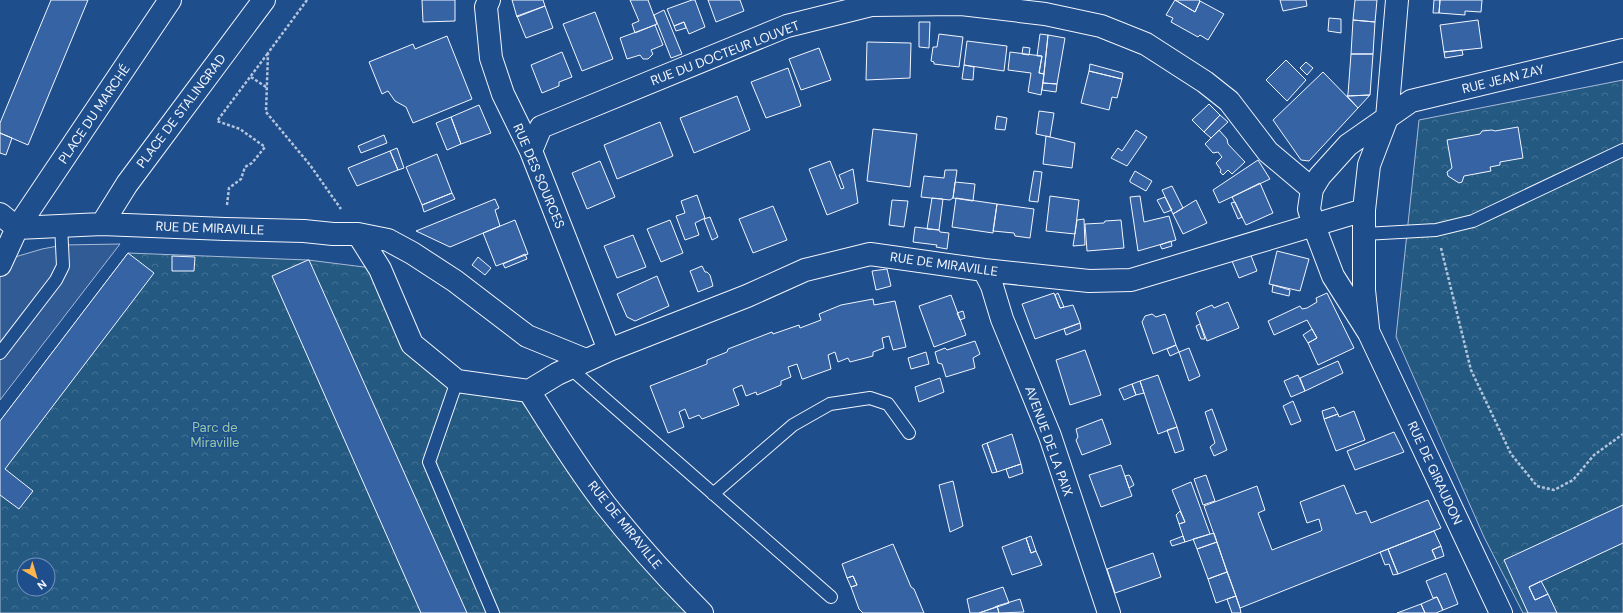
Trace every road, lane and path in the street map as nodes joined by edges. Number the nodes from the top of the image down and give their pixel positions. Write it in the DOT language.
graph roads {
  1 [pos="170,0"];
  2 [pos="264,0"];
  3 [pos="307,0"];
  4 [pos="489,0"];
  5 [pos="1396,0"];
  6 [pos="1623,50"];
  7 [pos="268,53"];
  8 [pos="251,77"];
  9 [pos="266,87"];
  10 [pos="1387,118"];
  11 [pos="1623,150"];
  12 [pos="531,151"];
  13 [pos="1334,160"];
  14 [pos="1369,165"];
  15 [pos="1312,189"];
  16 [pos="1364,210"];
  17 [pos="0,214"];
  18 [pos="61,224"];
  19 [pos="102,224"];
  20 [pos="1314,226"];
  21 [pos="18,228"];
  22 [pos="225,230"];
  23 [pos="1436,230"];
  24 [pos="358,234"];
  25 [pos="1364,234"];
  26 [pos="0,265"];
  27 [pos="984,270"];
  28 [pos="1369,333"];
  29 [pos="609,350"];
  30 [pos="0,353"];
  31 [pos="571,368"];
  32 [pos="458,381"];
  33 [pos="529,391"];
  34 [pos="909,433"];
  35 [pos="1623,434"];
  36 [pos="713,494"];
  37 [pos="831,597"];
  38 [pos="493,613"];
  39 [pos="702,613"];
  40 [pos="1109,613"];
  41 [pos="1501,613"];
  1 -- 21 [label="street, PLACE DU MARCHÉ"];
  2 -- 19 [label="street, PLACE DE STALINGRAD"];
  3 -- 7 [label="path"];
  4 -- 12 [label="street, RUE DES SOURCES"];
  5 -- 10 [label="street, RUE DE GIRAUDON"];
  6 -- 10 [label="street, RUE JEAN ZAY"];
  7 -- 8 [label="path"];
  7 -- 9 [label="path"];
  8 -- 9 [label="path"];
  8 -- 22 [label="path"];
  9 -- 24 [label="path"];
  10 -- 13 [label="street"];
  10 -- 14 [label="street, RUE DE GIRAUDON"];
  11 -- 23 [label="lane"];
  12 -- 15 [label="street, RUE DU DOCTEUR LOUVET"];
  12 -- 29 [label="street, RUE DES SOURCES"];
  13 -- 14 [label="street"];
  13 -- 15 [label="street"];
  14 -- 16 [label="street, RUE DE GIRAUDON"];
  15 -- 20 [label="street"];
  16 -- 20 [label="street, RUE DE MIRAVILLE"];
  16 -- 25 [label="street, RUE DE GIRAUDON"];
  17 -- 21 [label="street"];
  18 -- 19 [label="street, RUE DE MIRAVILLE"];
  18 -- 21 [label="street"];
  18 -- 30 [label="lane"];
  19 -- 22 [label="street, RUE DE MIRAVILLE"];
  20 -- 27 [label="street, RUE DE MIRAVILLE"];
  20 -- 28 [label="street, RUE DE GIRAUDON"];
  21 -- 26 [label="street, PLACE DU MARCHÉ"];
  22 -- 24 [label="street, RUE DE MIRAVILLE"];
  23 -- 25 [label="lane"];
  23 -- 35 [label="path"];
  24 -- 31 [label="street, RUE DE MIRAVILLE"];
  24 -- 32 [label="street"];
  25 -- 28 [label="street, RUE DE GIRAUDON"];
  27 -- 29 [label="street, RUE DE MIRAVILLE"];
  27 -- 40 [label="street, AVENUE DE LA PAIX"];
  28 -- 41 [label="street, RUE DE GIRAUDON"];
  29 -- 31 [label="street, RUE DE MIRAVILLE"];
  31 -- 33 [label="street, RUE DE MIRAVILLE"];
  31 -- 36 [label="lane"];
  32 -- 33 [label="street"];
  32 -- 38 [label="lane"];
  33 -- 39 [label="street, RUE DE MIRAVILLE"];
  34 -- 36 [label="lane"];
  36 -- 37 [label="lane"];
}
